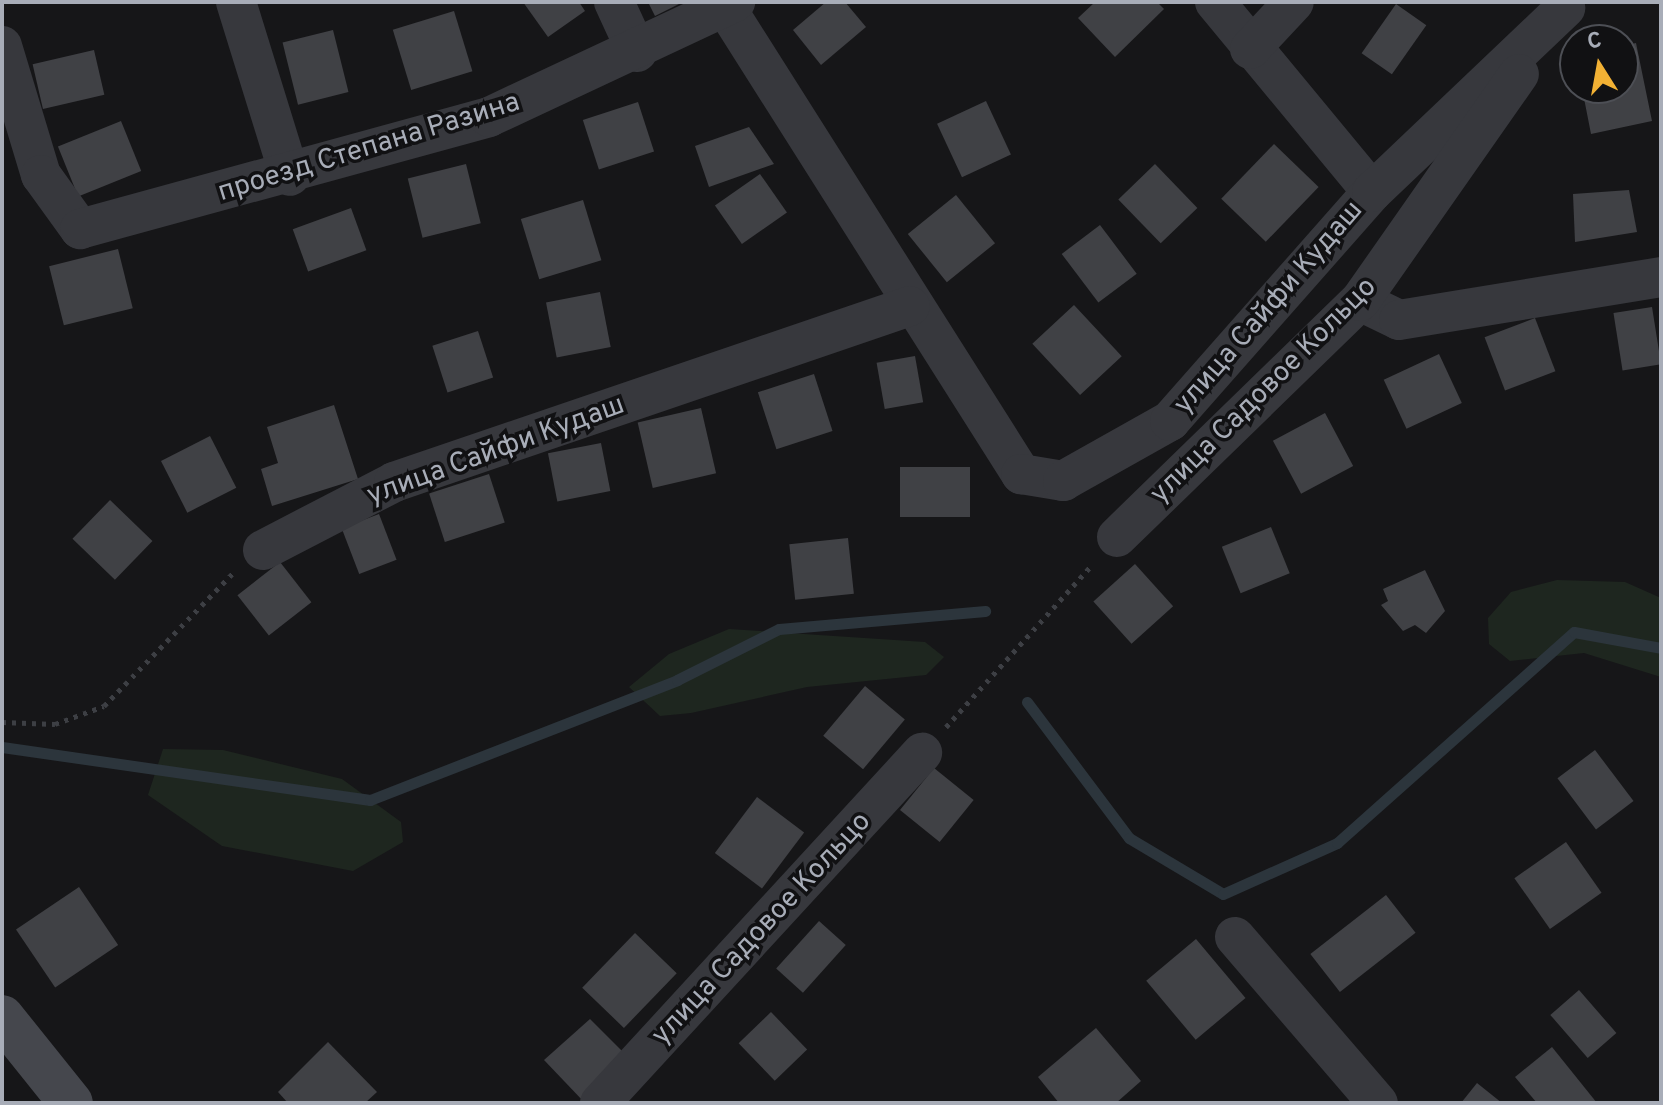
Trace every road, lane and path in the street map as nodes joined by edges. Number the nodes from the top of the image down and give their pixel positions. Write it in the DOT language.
graph roads {
  1 [pos="236,2"];
  2 [pos="614,2"];
  3 [pos="1215,2"];
  4 [pos="1294,2"];
  5 [pos="731,5"];
  6 [pos="1567,5"];
  7 [pos="2,46"];
  8 [pos="1250,49"];
  9 [pos="637,52"];
  10 [pos="290,176"];
  11 [pos="1372,192"];
  12 [pos="1661,277"];
  13 [pos="1360,301"];
  14 [pos="910,306"];
  15 [pos="1117,537"];
  16 [pos="263,550"];
  17 [pos="2,722"];
  18 [pos="922,753"];
  19 [pos="1235,937"];
  20 [pos="2,1017"];
  21 [pos="71,1103"];
  22 [pos="600,1103"];
  23 [pos="1378,1103"];
  1 -- 10 [label="street"];
  2 -- 9 [label="street"];
  3 -- 8 [label="street"];
  4 -- 8 [label="street"];
  5 -- 9 [label="street, проезд Степана Разина"];
  5 -- 14 [label="street, улица Сайфи Кудаш"];
  6 -- 11 [label="street, улица Сайфи Кудаш"];
  6 -- 13 [label="street, улица Садовое Кольцо"];
  7 -- 10 [label="street, проезд Степана Разина"];
  8 -- 11 [label="street"];
  9 -- 10 [label="street, проезд Степана Разина"];
  11 -- 14 [label="street, улица Сайфи Кудаш"];
  12 -- 13 [label="street"];
  13 -- 15 [label="street, улица Садовое Кольцо"];
  14 -- 16 [label="street, улица Сайфи Кудаш"];
  15 -- 18 [label="path"];
  16 -- 17 [label="path"];
  18 -- 22 [label="street, улица Садовое Кольцо"];
  19 -- 23 [label="street"];
  20 -- 21 [label="main road"];
}
